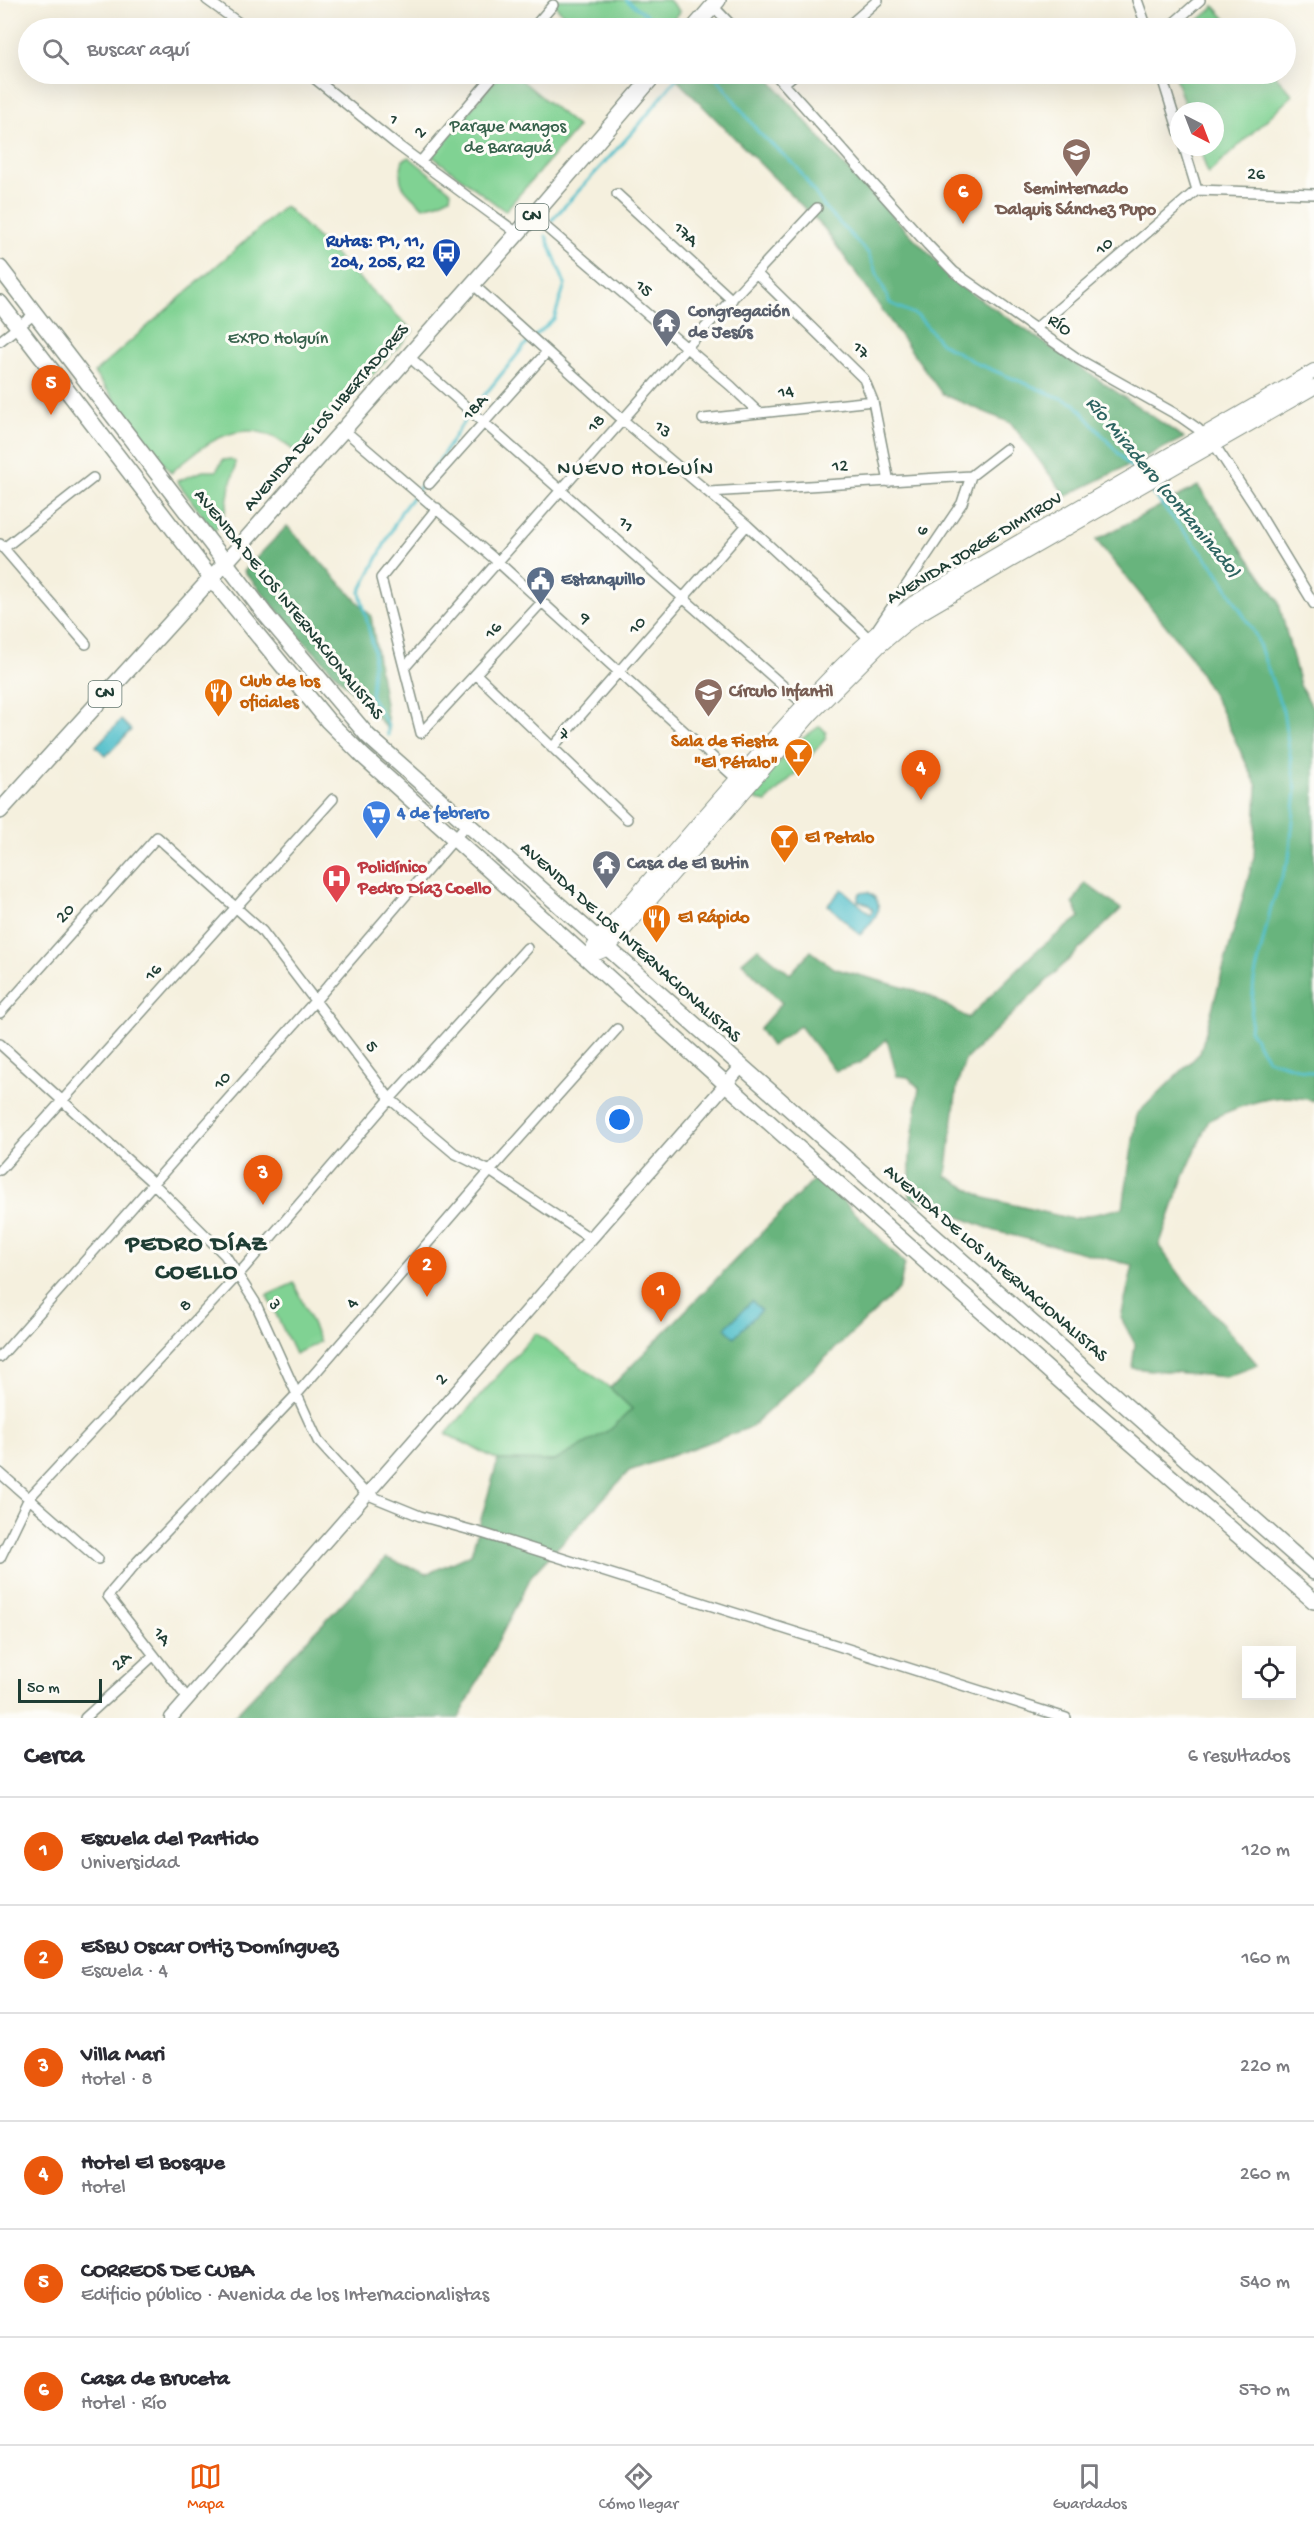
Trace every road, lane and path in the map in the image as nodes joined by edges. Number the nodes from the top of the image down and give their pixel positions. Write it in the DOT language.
graph roads {
  1 [pos="207,0"];
  2 [pos="878,0"];
  3 [pos="1137,0"];
  4 [pos="1200,0"];
  5 [pos="716,3"];
  6 [pos="553,5"];
  7 [pos="232,18"];
  8 [pos="542,18"];
  9 [pos="703,18"];
  10 [pos="727,18"];
  11 [pos="857,18"];
  12 [pos="1143,18"];
  13 [pos="1179,18"];
  14 [pos="321,84"];
  15 [pos="487,84"];
  16 [pos="646,84"];
  17 [pos="785,84"];
  18 [pos="1164,84"];
  19 [pos="1170,103"];
  20 [pos="1187,156"];
  21 [pos="422,160"];
  22 [pos="1197,190"];
  23 [pos="616,194"];
  24 [pos="1314,194"];
  25 [pos="817,208"];
  26 [pos="533,216"];
  27 [pos="518,233"];
  28 [pos="0,268"];
  29 [pos="756,273"];
  30 [pos="477,288"];
  31 [pos="732,300"];
  32 [pos="0,303"];
  33 [pos="36,313"];
  34 [pos="18,326"];
  35 [pos="1035,329"];
  36 [pos="0,341"];
  37 [pos="686,348"];
  38 [pos="547,352"];
  39 [pos="415,362"];
  40 [pos="1314,371"];
  41 [pos="1314,387"];
  42 [pos="873,401"];
  43 [pos="758,412"];
  44 [pos="703,419"];
  45 [pos="623,420"];
  46 [pos="484,424"];
  47 [pos="343,429"];
  48 [pos="1209,440"];
  49 [pos="1006,449"];
  50 [pos="971,476"];
  51 [pos="93,478"];
  52 [pos="889,482"];
  53 [pos="429,484"];
  54 [pos="560,490"];
  55 [pos="709,492"];
  56 [pos="437,508"];
  57 [pos="747,525"];
  58 [pos="2,546"];
  59 [pos="226,562"];
  60 [pos="498,562"];
  61 [pos="211,578"];
  62 [pos="684,598"];
  63 [pos="542,602"];
  64 [pos="1314,604"];
  65 [pos="874,643"];
  66 [pos="86,644"];
  67 [pos="406,666"];
  68 [pos="619,673"];
  69 [pos="477,675"];
  70 [pos="808,709"];
  71 [pos="552,748"];
  72 [pos="742,784"];
  73 [pos="333,799"];
  74 [pos="0,811"];
  75 [pos="627,819"];
  76 [pos="467,824"];
  77 [pos="157,837"];
  78 [pos="455,839"];
  79 [pos="236,907"];
  80 [pos="603,944"];
  81 [pos="526,948"];
  82 [pos="588,958"];
  83 [pos="315,1001"];
  84 [pos="0,1013"];
  85 [pos="618,1029"];
  86 [pos="0,1044"];
  87 [pos="741,1067"];
  88 [pos="726,1084"];
  89 [pos="390,1099"];
  90 [pos="63,1100"];
  91 [pos="0,1170"];
  92 [pos="490,1171"];
  93 [pos="154,1184"];
  94 [pos="591,1239"];
  95 [pos="238,1275"];
  96 [pos="0,1357"];
  97 [pos="297,1394"];
  98 [pos="0,1473"];
  99 [pos="366,1494"];
  100 [pos="28,1498"];
  101 [pos="0,1558"];
  102 [pos="98,1559"];
  103 [pos="1314,1572"];
  104 [pos="108,1596"];
  105 [pos="1314,1601"];
  106 [pos="154,1655"];
  107 [pos="188,1699"];
  108 [pos="85,1718"];
  109 [pos="171,1718"];
  110 [pos="1066,1718"];
  1 -- 7 [label="street"];
  2 -- 11 [label="street"];
  3 -- 12 [label="street"];
  4 -- 13 [label="street"];
  5 -- 9 [label="main road"];
  5 -- 10 [label="street"];
  6 -- 8 [label="street"];
  14 -- 21 [label="street, 1"];
  15 -- 21 [label="street, 2"];
  16 -- 26 [label="main road, AVENIDA DE LOS LIBERTADORES / CN"];
  17 -- 35 [label="street, RÍO"];
  18 -- 19 [label="street"];
  20 -- 22 [label="street"];
  21 -- 27 [label="street, 1"];
  22 -- 24 [label="street, 26"];
  22 -- 35 [label="street, 10"];
  23 -- 31 [label="street, 17A"];
  25 -- 29 [label="street, 18"];
  26 -- 27 [label="main road, AVENIDA DE LOS LIBERTADORES / CN"];
  26 -- 37 [label="street, 15"];
  27 -- 47 [label="main road, AVENIDA DE LOS LIBERTADORES / CN"];
  28 -- 33 [label="main road, AVENIDA DE LOS INTERNACIONALISTAS"];
  29 -- 31 [label="street, 18"];
  29 -- 42 [label="street, 17"];
  30 -- 38 [label="street, 13"];
  31 -- 37 [label="street, 18"];
  32 -- 34 [label="main road"];
  33 -- 34 [label="street"];
  33 -- 59 [label="main road, AVENIDA DE LOS INTERNACIONALISTAS"];
  34 -- 36 [label="street"];
  34 -- 61 [label="main road"];
  35 -- 48 [label="street, RÍO"];
  37 -- 43 [label="street, 15"];
  37 -- 45 [label="street, 18"];
  38 -- 45 [label="street, 13"];
  38 -- 46 [label="street, 18A"];
  39 -- 46 [label="street, 11"];
  40 -- 48 [label="main road, AVENIDA JORGE DIMITROV"];
  41 -- 48 [label="main road, AVENIDA JORGE DIMITROV"];
  42 -- 43 [label="street, 14"];
  42 -- 52 [label="street, 17"];
  43 -- 44 [label="street, 14"];
  45 -- 54 [label="street, 18"];
  45 -- 55 [label="street, 13"];
  46 -- 53 [label="street, 18A"];
  46 -- 54 [label="street, 11"];
  47 -- 56 [label="street, 9"];
  47 -- 59 [label="main road, AVENIDA DE LOS LIBERTADORES / CN"];
  48 -- 64 [label="street, RÍO"];
  48 -- 65 [label="main road, AVENIDA JORGE DIMITROV"];
  49 -- 50 [label="street"];
  50 -- 52 [label="street, 12"];
  50 -- 65 [label="street, 6"];
  51 -- 58 [label="street"];
  52 -- 55 [label="street, 12"];
  54 -- 60 [label="street, 18"];
  54 -- 62 [label="street, 11"];
  55 -- 57 [label="street, 13"];
  56 -- 60 [label="street, 9"];
  56 -- 67 [label="street"];
  57 -- 62 [label="street, 10"];
  57 -- 65 [label="street, 13"];
  58 -- 66 [label="street"];
  59 -- 61 [label="main road, AVENIDA DE LOS LIBERTADORES / CN"];
  59 -- 76 [label="main road, AVENIDA DE LOS INTERNACIONALISTAS"];
  60 -- 63 [label="street, 9"];
  60 -- 67 [label="street, 18"];
  61 -- 74 [label="main road, AVENIDA DE LOS LIBERTADORES / CN"];
  61 -- 78 [label="main road"];
  62 -- 68 [label="street, 10"];
  62 -- 70 [label="street, 11"];
  63 -- 68 [label="street, 9"];
  63 -- 69 [label="street, 16"];
  65 -- 70 [label="main road, AVENIDA JORGE DIMITROV"];
  67 -- 69 [label="street, 16"];
  68 -- 71 [label="street, 10"];
  68 -- 72 [label="street, 9"];
  69 -- 71 [label="street, 7"];
  70 -- 72 [label="main road, AVENIDA JORGE DIMITROV"];
  71 -- 75 [label="street, 7"];
  72 -- 80 [label="main road, AVENIDA JORGE DIMITROV"];
  73 -- 79 [label="street, 16"];
  76 -- 78 [label="street, 10"];
  76 -- 80 [label="main road, AVENIDA DE LOS INTERNACIONALISTAS"];
  77 -- 79 [label="street, 5"];
  77 -- 84 [label="street, 20"];
  78 -- 82 [label="main road"];
  78 -- 83 [label="street, 10"];
  79 -- 83 [label="street, 5"];
  79 -- 90 [label="street, 16"];
  80 -- 82 [label="main road, AVENIDA JORGE DIMITROV"];
  80 -- 87 [label="main road, AVENIDA DE LOS INTERNACIONALISTAS"];
  81 -- 89 [label="street, 8"];
  82 -- 88 [label="main road"];
  83 -- 89 [label="street, 5"];
  83 -- 93 [label="street, 10"];
  85 -- 92 [label="street, 4"];
  86 -- 90 [label="street, 3"];
  87 -- 88 [label="street, 2"];
  87 -- 103 [label="main road, AVENIDA DE LOS INTERNACIONALISTAS"];
  88 -- 94 [label="street, 2"];
  88 -- 105 [label="main road"];
  89 -- 92 [label="street, 5"];
  89 -- 95 [label="street, 8"];
  90 -- 91 [label="street, 16"];
  90 -- 93 [label="street, 3"];
  92 -- 94 [label="street, 5"];
  92 -- 97 [label="street, 4"];
  93 -- 95 [label="street, 3"];
  93 -- 96 [label="street, 10"];
  94 -- 99 [label="street, 2"];
  95 -- 97 [label="street, 3"];
  95 -- 100 [label="street, 8"];
  97 -- 99 [label="street, 3"];
  97 -- 104 [label="street, 4"];
  98 -- 100 [label="street"];
  99 -- 107 [label="street, 2"];
  99 -- 110 [label="street, 3"];
  100 -- 101 [label="street, 8"];
  100 -- 102 [label="street"];
  104 -- 106 [label="street, 1A"];
  106 -- 107 [label="street, 1A"];
  106 -- 108 [label="street, 2A"];
  107 -- 109 [label="street, 2"];
}
